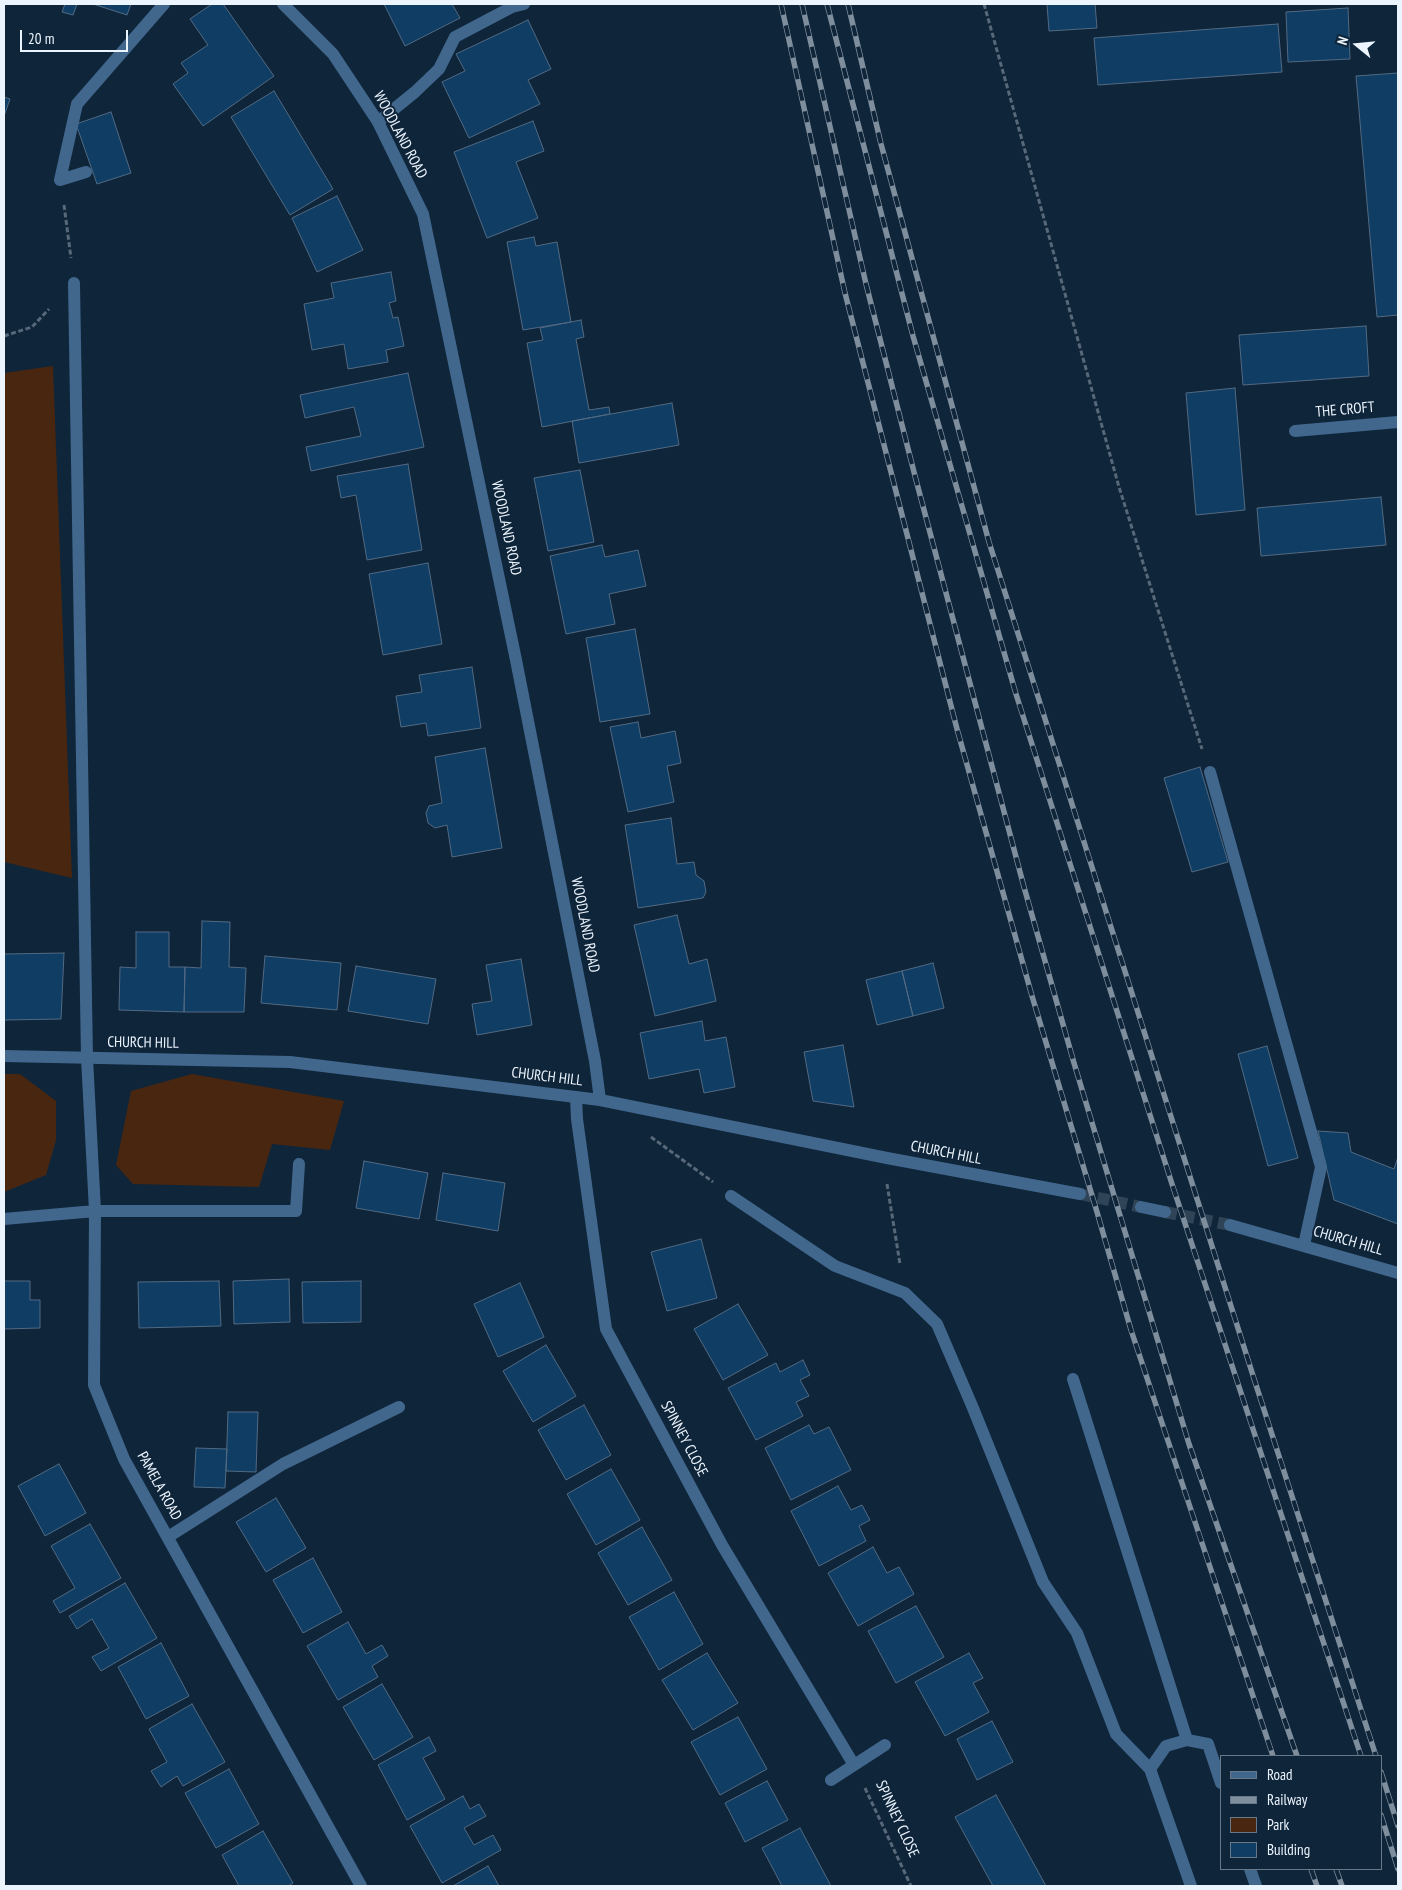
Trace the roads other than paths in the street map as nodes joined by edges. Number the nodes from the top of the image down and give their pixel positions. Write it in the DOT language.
graph roads {
  1 [pos="164,4"];
  2 [pos="283,4"];
  3 [pos="524,4"];
  4 [pos="378,122"];
  5 [pos="86,172"];
  6 [pos="74,283"];
  7 [pos="1398,422"];
  8 [pos="1295,431"];
  9 [pos="1210,772"];
  10 [pos="4,1056"];
  11 [pos="87,1058"];
  12 [pos="576,1097"];
  13 [pos="600,1100"];
  14 [pos="299,1164"];
  15 [pos="1080,1194"];
  16 [pos="731,1196"];
  17 [pos="1141,1207"];
  18 [pos="95,1211"];
  19 [pos="1165,1212"];
  20 [pos="4,1219"];
  21 [pos="1230,1226"];
  22 [pos="1304,1246"];
  23 [pos="1398,1273"];
  24 [pos="1073,1380"];
  25 [pos="399,1407"];
  26 [pos="168,1537"];
  27 [pos="1187,1740"];
  28 [pos="885,1745"];
  29 [pos="854,1765"];
  30 [pos="1150,1769"];
  31 [pos="831,1780"];
  32 [pos="1220,1780"];
  33 [pos="1250,1870"];
  34 [pos="361,1886"];
  35 [pos="1191,1886"];
  36 [pos="1256,1886"];
  1 -- 5 [label="street"];
  2 -- 4 [label="street, WOODLAND ROAD"];
  3 -- 4 [label="street"];
  4 -- 13 [label="street, WOODLAND ROAD"];
  6 -- 11 [label="street, PAMELA ROAD"];
  7 -- 8 [label="street, THE CROFT"];
  9 -- 22 [label="street"];
  10 -- 11 [label="street, CHURCH HILL"];
  11 -- 12 [label="street, CHURCH HILL"];
  11 -- 18 [label="street, PAMELA ROAD"];
  12 -- 13 [label="street, CHURCH HILL"];
  12 -- 29 [label="street, SPINNEY CLOSE"];
  13 -- 15 [label="street, CHURCH HILL"];
  14 -- 18 [label="street"];
  16 -- 30 [label="street"];
  17 -- 19 [label="street"];
  18 -- 20 [label="street"];
  18 -- 26 [label="street, PAMELA ROAD"];
  21 -- 22 [label="street, CHURCH HILL"];
  22 -- 23 [label="street, CHURCH HILL"];
  24 -- 27 [label="street"];
  25 -- 26 [label="street"];
  26 -- 34 [label="street, PAMELA ROAD"];
  27 -- 30 [label="street"];
  27 -- 32 [label="street"];
  28 -- 29 [label="street"];
  29 -- 31 [label="street"];
  30 -- 35 [label="street"];
  33 -- 36 [label="street"];
}
